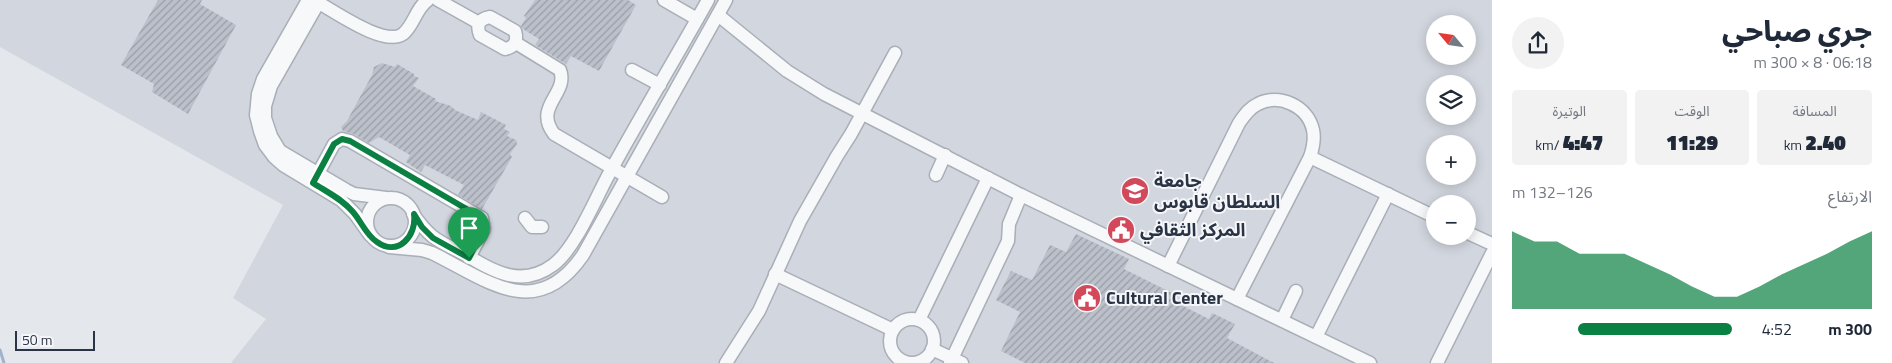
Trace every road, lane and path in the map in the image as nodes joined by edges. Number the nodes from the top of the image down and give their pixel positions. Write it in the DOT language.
graph roads {
  1 [pos="428,0"];
  2 [pos="438,0"];
  3 [pos="664,0"];
  4 [pos="708,0"];
  5 [pos="726,0"];
  6 [pos="315,1"];
  7 [pos="718,15"];
  8 [pos="697,19"];
  9 [pos="479,23"];
  10 [pos="516,43"];
  11 [pos="895,53"];
  12 [pos="632,70"];
  13 [pos="660,85"];
  14 [pos="861,113"];
  15 [pos="945,155"];
  16 [pos="1310,157"];
  17 [pos="612,168"];
  18 [pos="936,175"];
  19 [pos="627,176"];
  20 [pos="315,178"];
  21 [pos="988,178"];
  22 [pos="1021,194"];
  23 [pos="1388,194"];
  24 [pos="662,197"];
  25 [pos="386,198"];
  26 [pos="1426,213"];
  27 [pos="414,214"];
  28 [pos="525,218"];
  29 [pos="542,227"];
  30 [pos="370,236"];
  31 [pos="1476,236"];
  32 [pos="1492,244"];
  33 [pos="389,247"];
  34 [pos="1492,253"];
  35 [pos="469,258"];
  36 [pos="1168,266"];
  37 [pos="775,274"];
  38 [pos="1296,291"];
  39 [pos="1237,299"];
  40 [pos="919,320"];
  41 [pos="1282,320"];
  42 [pos="893,330"];
  43 [pos="1316,337"];
  44 [pos="932,349"];
  45 [pos="898,361"];
  46 [pos="955,361"];
  47 [pos="726,363"];
  48 [pos="1370,363"];
  49 [pos="1437,363"];
  1 -- 6 [label="lane"];
  2 -- 9 [label="lane"];
  3 -- 8 [label="lane"];
  4 -- 8 [label="lane"];
  5 -- 7 [label="lane"];
  6 -- 20 [label="lane"];
  7 -- 14 [label="lane"];
  7 -- 19 [label="lane"];
  8 -- 13 [label="lane"];
  9 -- 10 [label="lane"];
  9 -- 10 [label="lane"];
  10 -- 17 [label="lane"];
  11 -- 14 [label="lane"];
  12 -- 13 [label="lane"];
  13 -- 17 [label="lane"];
  14 -- 15 [label="lane"];
  14 -- 37 [label="lane"];
  15 -- 18 [label="lane"];
  15 -- 21 [label="lane"];
  16 -- 23 [label="lane"];
  16 -- 36 [label="lane"];
  16 -- 39 [label="lane"];
  17 -- 19 [label="lane"];
  17 -- 35 [label="lane"];
  19 -- 24 [label="lane"];
  19 -- 33 [label="lane"];
  20 -- 25 [label="lane"];
  20 -- 30 [label="lane"];
  20 -- 35 [label="lane"];
  21 -- 22 [label="lane"];
  21 -- 40 [label="lane"];
  22 -- 36 [label="lane"];
  22 -- 46 [label="lane"];
  23 -- 26 [label="lane"];
  23 -- 43 [label="lane"];
  25 -- 27 [label="lane"];
  25 -- 30 [label="lane"];
  27 -- 33 [label="lane"];
  27 -- 35 [label="lane"];
  28 -- 29 [label="lane"];
  30 -- 33 [label="lane"];
  31 -- 32 [label="lane"];
  34 -- 49 [label="lane"];
  36 -- 39 [label="lane"];
  37 -- 42 [label="lane"];
  37 -- 47 [label="lane"];
  38 -- 41 [label="lane"];
  39 -- 41 [label="lane"];
  40 -- 42 [label="lane"];
  40 -- 44 [label="lane"];
  41 -- 43 [label="lane"];
  42 -- 45 [label="lane"];
  43 -- 48 [label="lane"];
  44 -- 45 [label="lane"];
  44 -- 46 [label="lane"];
}
